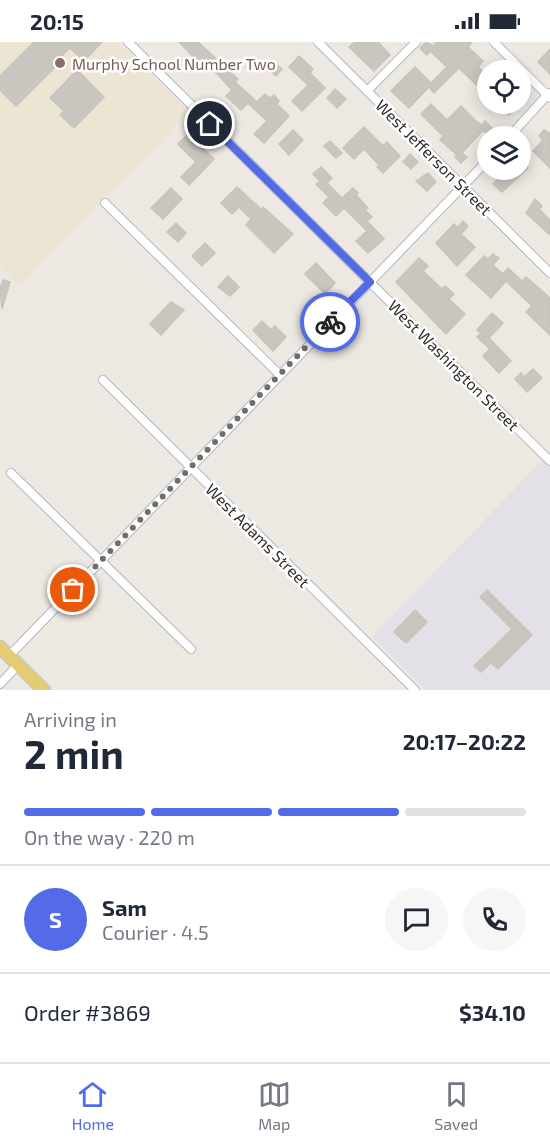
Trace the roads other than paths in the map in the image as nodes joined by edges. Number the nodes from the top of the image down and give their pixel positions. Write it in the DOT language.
graph roads {
  1 [pos="128,42"];
  2 [pos="318,42"];
  3 [pos="416,42"];
  4 [pos="494,42"];
  5 [pos="367,91"];
  6 [pos="549,95"];
  7 [pos="520,126"];
  8 [pos="477,171"];
  9 [pos="463,186"];
  10 [pos="105,203"];
  11 [pos="550,273"];
  12 [pos="370,282"];
  13 [pos="279,374"];
  14 [pos="103,380"];
  15 [pos="550,461"];
  16 [pos="190,468"];
  17 [pos="11,473"];
  18 [pos="101,562"];
  19 [pos="0,647"];
  20 [pos="191,649"];
  21 [pos="14,661"];
  22 [pos="0,684"];
  23 [pos="44,690"];
  24 [pos="415,690"];
  1 -- 12 [label="street, West Washington Street"];
  2 -- 5 [label="street, West Jefferson Street"];
  3 -- 5 [label="street"];
  4 -- 6 [label="street"];
  5 -- 9 [label="street, West Jefferson Street"];
  6 -- 7 [label="street"];
  8 -- 9 [label="street"];
  9 -- 11 [label="street, West Jefferson Street"];
  9 -- 12 [label="street"];
  10 -- 13 [label="street"];
  12 -- 13 [label="street"];
  12 -- 15 [label="street, West Washington Street"];
  13 -- 16 [label="street"];
  14 -- 16 [label="street, West Adams Street"];
  16 -- 18 [label="street"];
  16 -- 24 [label="street, West Adams Street"];
  17 -- 18 [label="street"];
  18 -- 20 [label="street"];
  18 -- 21 [label="street"];
  19 -- 21 [label="main road"];
  21 -- 22 [label="street"];
  21 -- 23 [label="main road"];
}
